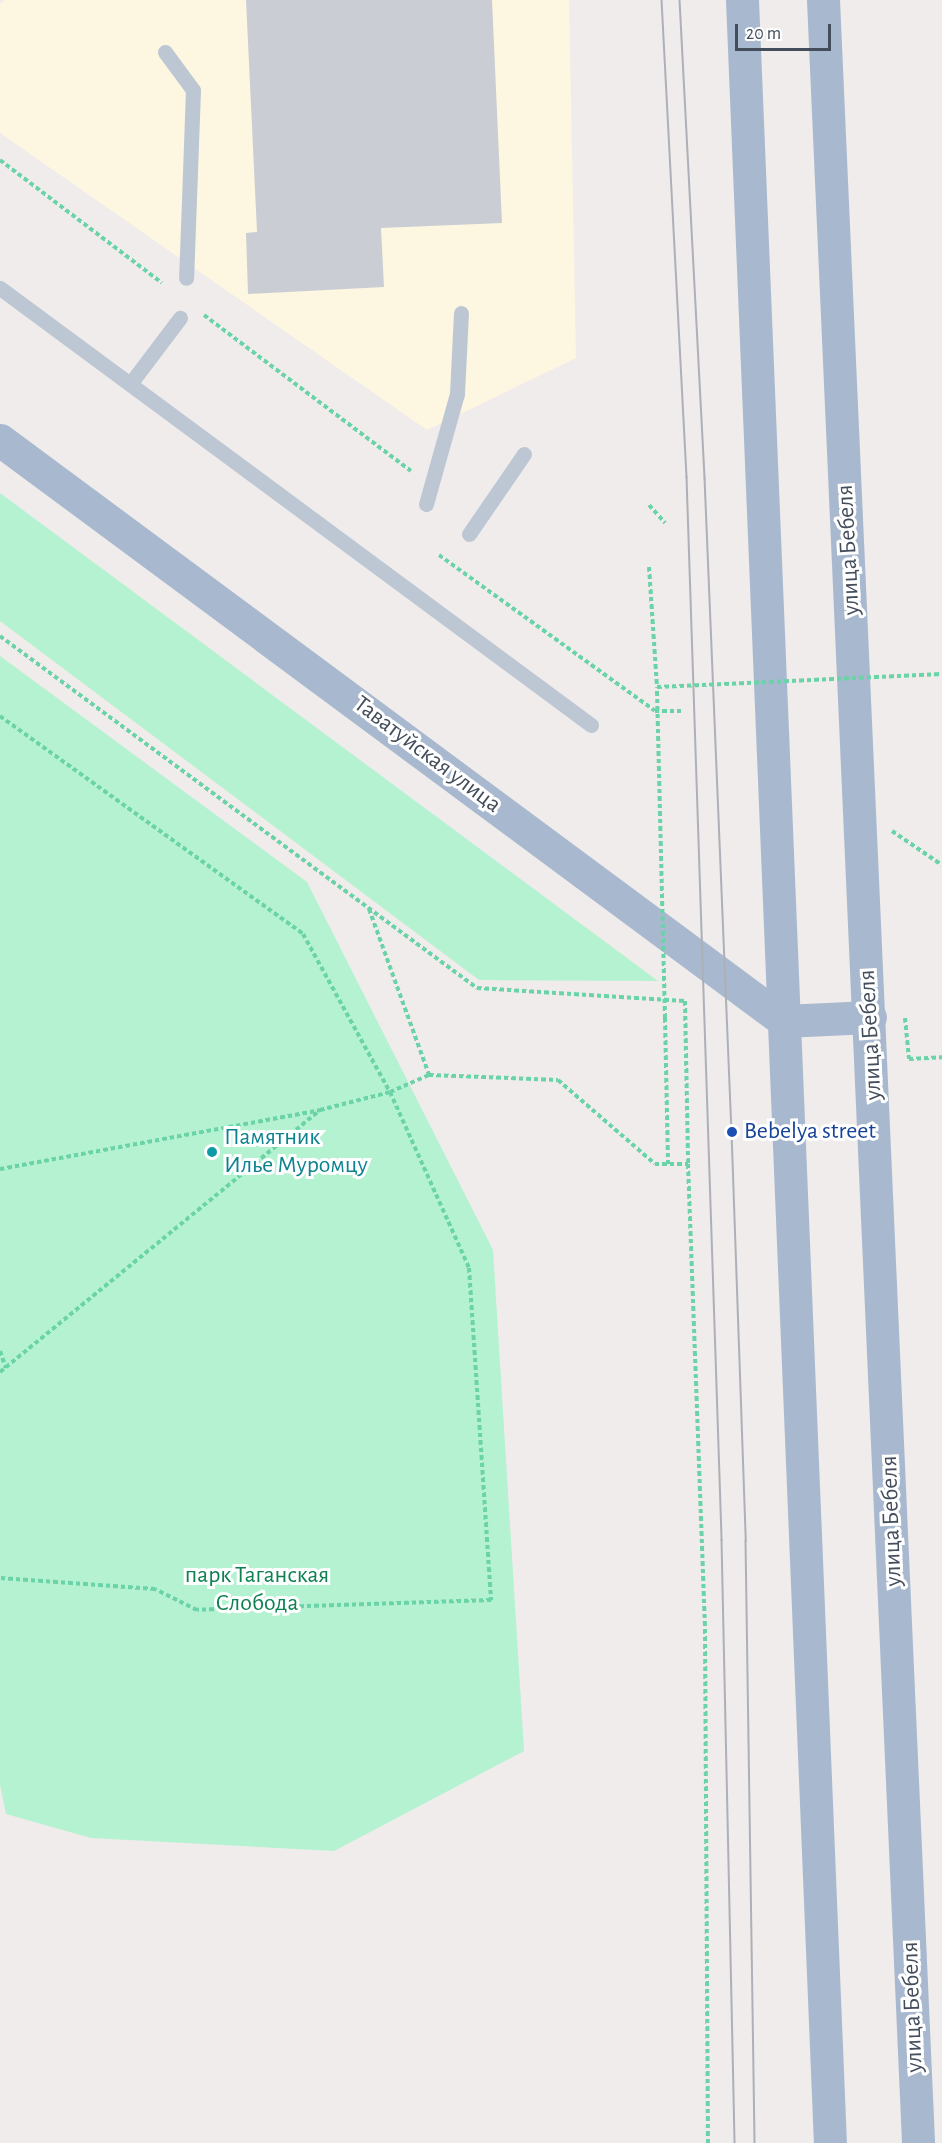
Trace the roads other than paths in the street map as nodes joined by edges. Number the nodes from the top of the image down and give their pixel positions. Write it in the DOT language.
graph roads {
  1 [pos="742,0"];
  2 [pos="823,0"];
  3 [pos="165,52"];
  4 [pos="186,278"];
  5 [pos="0,288"];
  6 [pos="461,314"];
  7 [pos="180,318"];
  8 [pos="130,384"];
  9 [pos="0,440"];
  10 [pos="524,454"];
  11 [pos="426,504"];
  12 [pos="469,534"];
  13 [pos="591,725"];
  14 [pos="870,1017"];
  15 [pos="784,1020"];
  16 [pos="830,2143"];
  17 [pos="918,2143"];
  1 -- 15 [label="main road"];
  2 -- 14 [label="main road, улица Бебеля"];
  3 -- 4 [label="lane"];
  5 -- 8 [label="lane"];
  6 -- 11 [label="lane"];
  7 -- 8 [label="lane"];
  8 -- 13 [label="lane"];
  9 -- 15 [label="main road, Таватуйская улица"];
  10 -- 12 [label="lane"];
  14 -- 15 [label="main road"];
  14 -- 17 [label="main road, улица Бебеля"];
  15 -- 16 [label="main road"];
}
